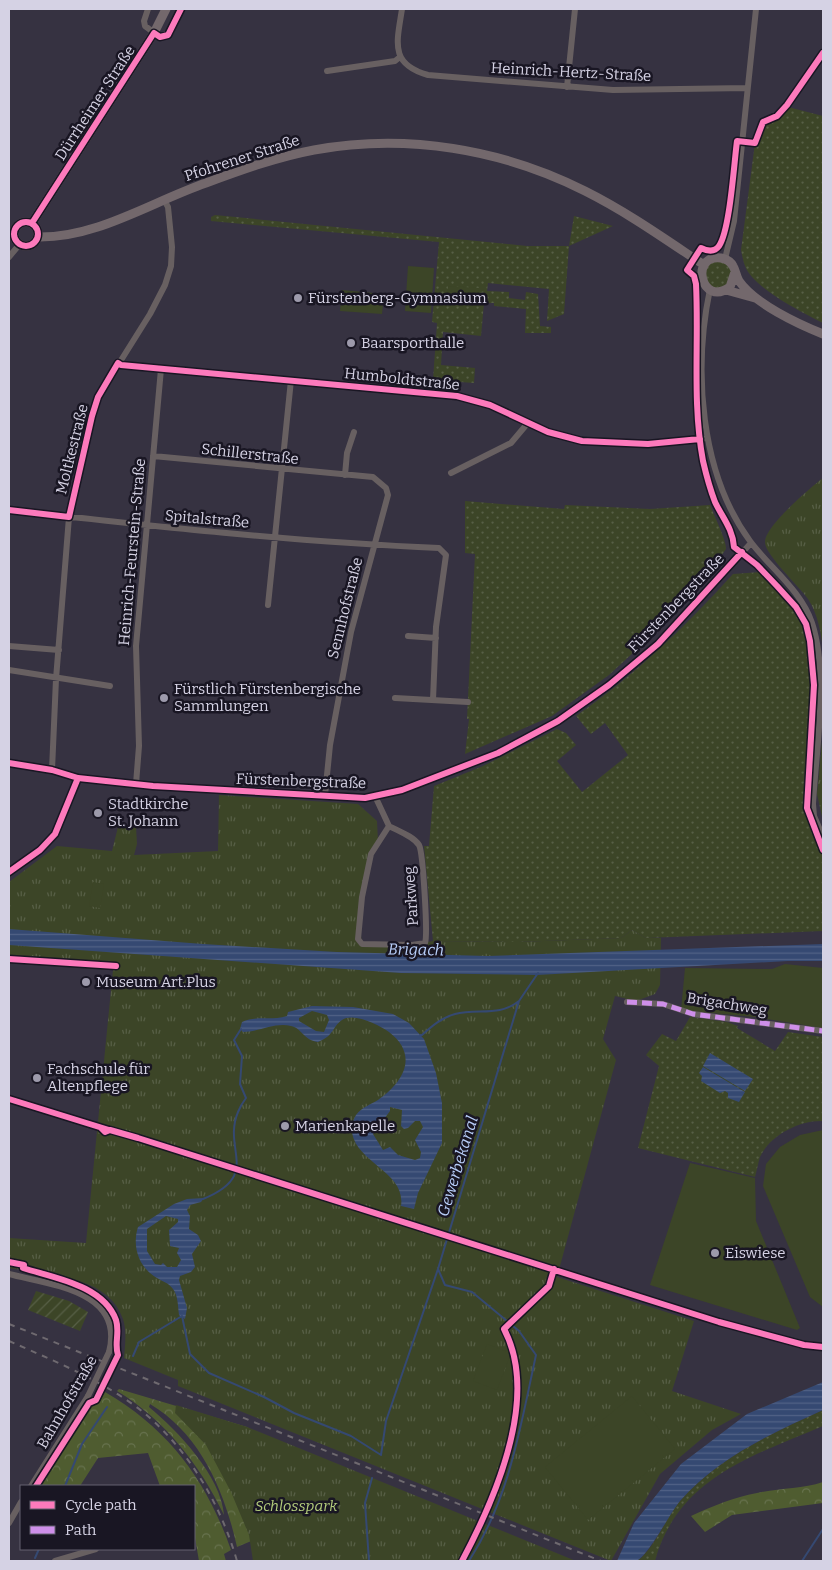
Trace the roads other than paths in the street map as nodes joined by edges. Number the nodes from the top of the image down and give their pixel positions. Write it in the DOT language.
graph roads {
  1 [pos="148,9"];
  2 [pos="166,9"];
  3 [pos="181,9"];
  4 [pos="402,9"];
  5 [pos="575,9"];
  6 [pos="756,9"];
  7 [pos="154,33"];
  8 [pos="400,57"];
  9 [pos="328,71"];
  10 [pos="567,87"];
  11 [pos="747,88"];
  12 [pos="164,200"];
  13 [pos="32,223"];
  14 [pos="12,228"];
  15 [pos="38,236"];
  16 [pos="19,244"];
  17 [pos="9,257"];
  18 [pos="726,259"];
  19 [pos="704,265"];
  20 [pos="735,272"];
  21 [pos="710,289"];
  22 [pos="726,290"];
  23 [pos="758,299"];
  24 [pos="823,334"];
  25 [pos="118,363"];
  26 [pos="161,369"];
  27 [pos="291,380"];
  28 [pos="527,424"];
  29 [pos="354,432"];
  30 [pos="707,438"];
  31 [pos="153,456"];
  32 [pos="281,470"];
  33 [pos="451,474"];
  34 [pos="345,475"];
  35 [pos="386,488"];
  36 [pos="9,510"];
  37 [pos="69,517"];
  38 [pos="145,526"];
  39 [pos="274,537"];
  40 [pos="752,543"];
  41 [pos="373,545"];
  42 [pos="268,604"];
  43 [pos="408,636"];
  44 [pos="436,638"];
  45 [pos="9,646"];
  46 [pos="58,650"];
  47 [pos="9,670"];
  48 [pos="56,679"];
  49 [pos="110,686"];
  50 [pos="395,698"];
  51 [pos="433,700"];
  52 [pos="468,702"];
  53 [pos="9,763"];
  54 [pos="52,770"];
  55 [pos="78,778"];
  56 [pos="136,784"];
  57 [pos="325,795"];
  58 [pos="375,796"];
  59 [pos="389,826"];
  60 [pos="823,837"];
  61 [pos="9,872"];
  62 [pos="627,1002"];
  63 [pos="823,1031"];
  64 [pos="9,1099"];
  65 [pos="101,1128"];
  66 [pos="9,1274"];
  67 [pos="719,1322"];
  68 [pos="804,1345"];
  69 [pos="32,1485"];
  70 [pos="20,1504"];
  71 [pos="9,1523"];
  72 [pos="93,1550"];
  73 [pos="55,1561"];
  1 -- 7 [label="street"];
  2 -- 7 [label="main road, Dürrheimer Straße"];
  3 -- 7 [label="street"];
  4 -- 8 [label="street"];
  5 -- 10 [label="street"];
  6 -- 11 [label="street"];
  7 -- 13 [label="main road, Dürrheimer Straße"];
  8 -- 9 [label="street"];
  8 -- 10 [label="street, Heinrich-Hertz-Straße"];
  10 -- 11 [label="street, Heinrich-Hertz-Straße"];
  11 -- 18 [label="street"];
  12 -- 15 [label="main road, Pfohrener Straße"];
  12 -- 19 [label="main road, Pfohrener Straße"];
  12 -- 25 [label="street, Moltkestraße"];
  13 -- 14 [label="main road"];
  13 -- 15 [label="main road"];
  14 -- 16 [label="main road"];
  15 -- 16 [label="main road"];
  16 -- 17 [label="street"];
  18 -- 19 [label="main road"];
  18 -- 20 [label="main road"];
  19 -- 21 [label="main road"];
  20 -- 22 [label="main road"];
  20 -- 23 [label="main road"];
  21 -- 22 [label="main road"];
  21 -- 30 [label="street"];
  22 -- 23 [label="main road"];
  23 -- 24 [label="main road"];
  25 -- 26 [label="street, Humboldtstraße"];
  25 -- 37 [label="street, Moltkestraße"];
  26 -- 27 [label="street, Humboldtstraße"];
  26 -- 31 [label="street, Heinrich-Feurstein-Straße"];
  27 -- 28 [label="street, Humboldtstraße"];
  27 -- 32 [label="street"];
  28 -- 30 [label="street, Humboldtstraße"];
  28 -- 33 [label="street"];
  29 -- 34 [label="street"];
  30 -- 40 [label="street"];
  31 -- 32 [label="street, Schillerstraße"];
  31 -- 38 [label="street, Heinrich-Feurstein-Straße"];
  32 -- 34 [label="street, Schillerstraße"];
  32 -- 39 [label="street"];
  34 -- 35 [label="street, Schillerstraße"];
  35 -- 41 [label="street, Sennhofstraße"];
  36 -- 37 [label="street, Spitalstraße"];
  37 -- 38 [label="street, Spitalstraße"];
  37 -- 46 [label="street, Moltkestraße"];
  38 -- 39 [label="street, Spitalstraße"];
  38 -- 56 [label="street, Heinrich-Feurstein-Straße"];
  39 -- 41 [label="street, Spitalstraße"];
  39 -- 42 [label="street"];
  40 -- 58 [label="street, Fürstenbergstraße"];
  40 -- 60 [label="street"];
  41 -- 44 [label="street, Spitalstraße"];
  41 -- 57 [label="street, Sennhofstraße"];
  43 -- 44 [label="street"];
  44 -- 51 [label="street"];
  45 -- 46 [label="street"];
  46 -- 48 [label="street, Moltkestraße"];
  47 -- 48 [label="street"];
  48 -- 49 [label="street"];
  48 -- 54 [label="street, Moltkestraße"];
  50 -- 51 [label="street"];
  51 -- 52 [label="street"];
  53 -- 54 [label="street, Fürstenbergstraße"];
  54 -- 55 [label="street, Fürstenbergstraße"];
  55 -- 56 [label="street, Fürstenbergstraße"];
  55 -- 61 [label="street"];
  56 -- 57 [label="street, Fürstenbergstraße"];
  57 -- 58 [label="street, Fürstenbergstraße"];
  58 -- 59 [label="street"];
  59 -- 59 [label="street, Parkweg"];
  62 -- 63 [label="street, Brigachweg"];
  64 -- 65 [label="street"];
  66 -- 69 [label="street, Bahnhofstraße, bridge"];
  67 -- 68 [label="street"];
  70 -- 71 [label="street"];
  72 -- 73 [label="street"];
}
